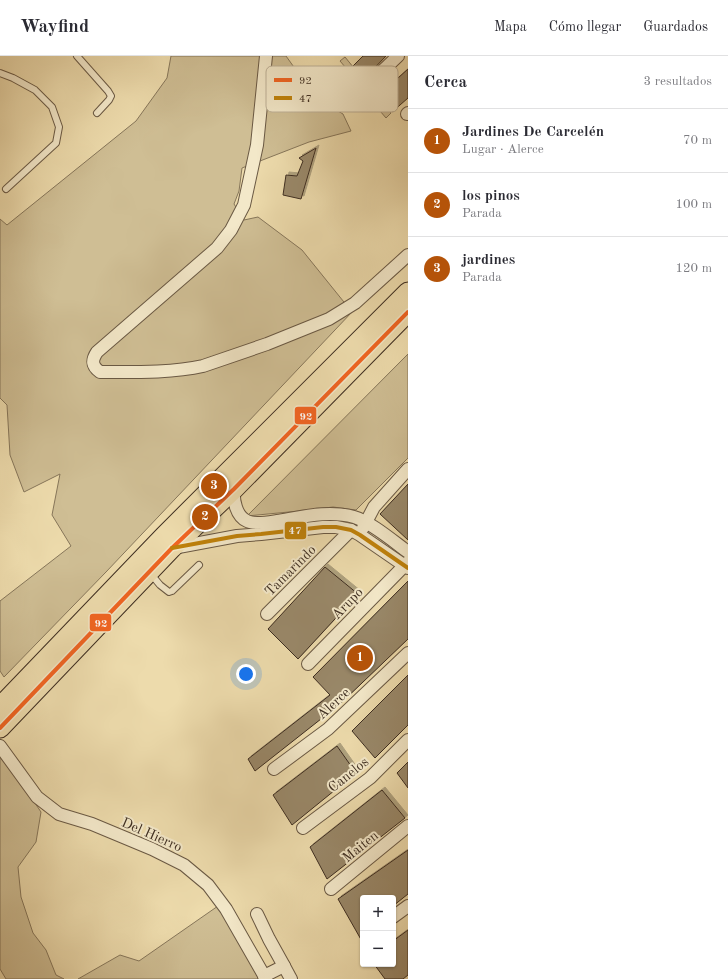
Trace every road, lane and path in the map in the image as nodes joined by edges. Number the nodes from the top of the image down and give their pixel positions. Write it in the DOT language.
graph roads {
  1 [pos="77,56"];
  2 [pos="266,56"];
  3 [pos="398,56"];
  4 [pos="388,66"];
  5 [pos="0,73"];
  6 [pos="96,113"];
  7 [pos="6,189"];
  8 [pos="408,255"];
  9 [pos="408,292"];
  10 [pos="408,312"];
  11 [pos="408,469"];
  12 [pos="234,489"];
  13 [pos="367,522"];
  14 [pos="356,532"];
  15 [pos="172,548"];
  16 [pos="408,552"];
  17 [pos="199,565"];
  18 [pos="407,565"];
  19 [pos="149,572"];
  20 [pos="267,614"];
  21 [pos="408,653"];
  22 [pos="308,664"];
  23 [pos="0,707"];
  24 [pos="0,728"];
  25 [pos="408,740"];
  26 [pos="0,746"];
  27 [pos="274,769"];
  28 [pos="408,826"];
  29 [pos="303,828"];
  30 [pos="331,889"];
  31 [pos="408,906"];
  32 [pos="256,914"];
  33 [pos="396,915"];
  34 [pos="284,966"];
  35 [pos="265,978"];
  36 [pos="291,979"];
  1 -- 6 [label="lane"];
  2 -- 8 [label="street"];
  3 -- 4 [label="street"];
  5 -- 7 [label="lane"];
  9 -- 23 [label="main road"];
  10 -- 12 [label="main road"];
  11 -- 13 [label="street, Tamarindo"];
  12 -- 13 [label="street"];
  12 -- 15 [label="main road"];
  13 -- 14 [label="street, Tamarindo"];
  13 -- 16 [label="street"];
  14 -- 15 [label="street"];
  14 -- 18 [label="street"];
  14 -- 20 [label="street, Tamarindo"];
  15 -- 19 [label="main road"];
  17 -- 19 [label="lane"];
  18 -- 22 [label="street, Arupo"];
  19 -- 24 [label="main road"];
  21 -- 27 [label="street, Alerce"];
  25 -- 29 [label="street, Canelos"];
  26 -- 35 [label="street, Del Hierro"];
  28 -- 30 [label="street, Maiten"];
  31 -- 33 [label="street"];
  32 -- 34 [label="street"];
  34 -- 35 [label="street"];
  34 -- 36 [label="street"];
}
